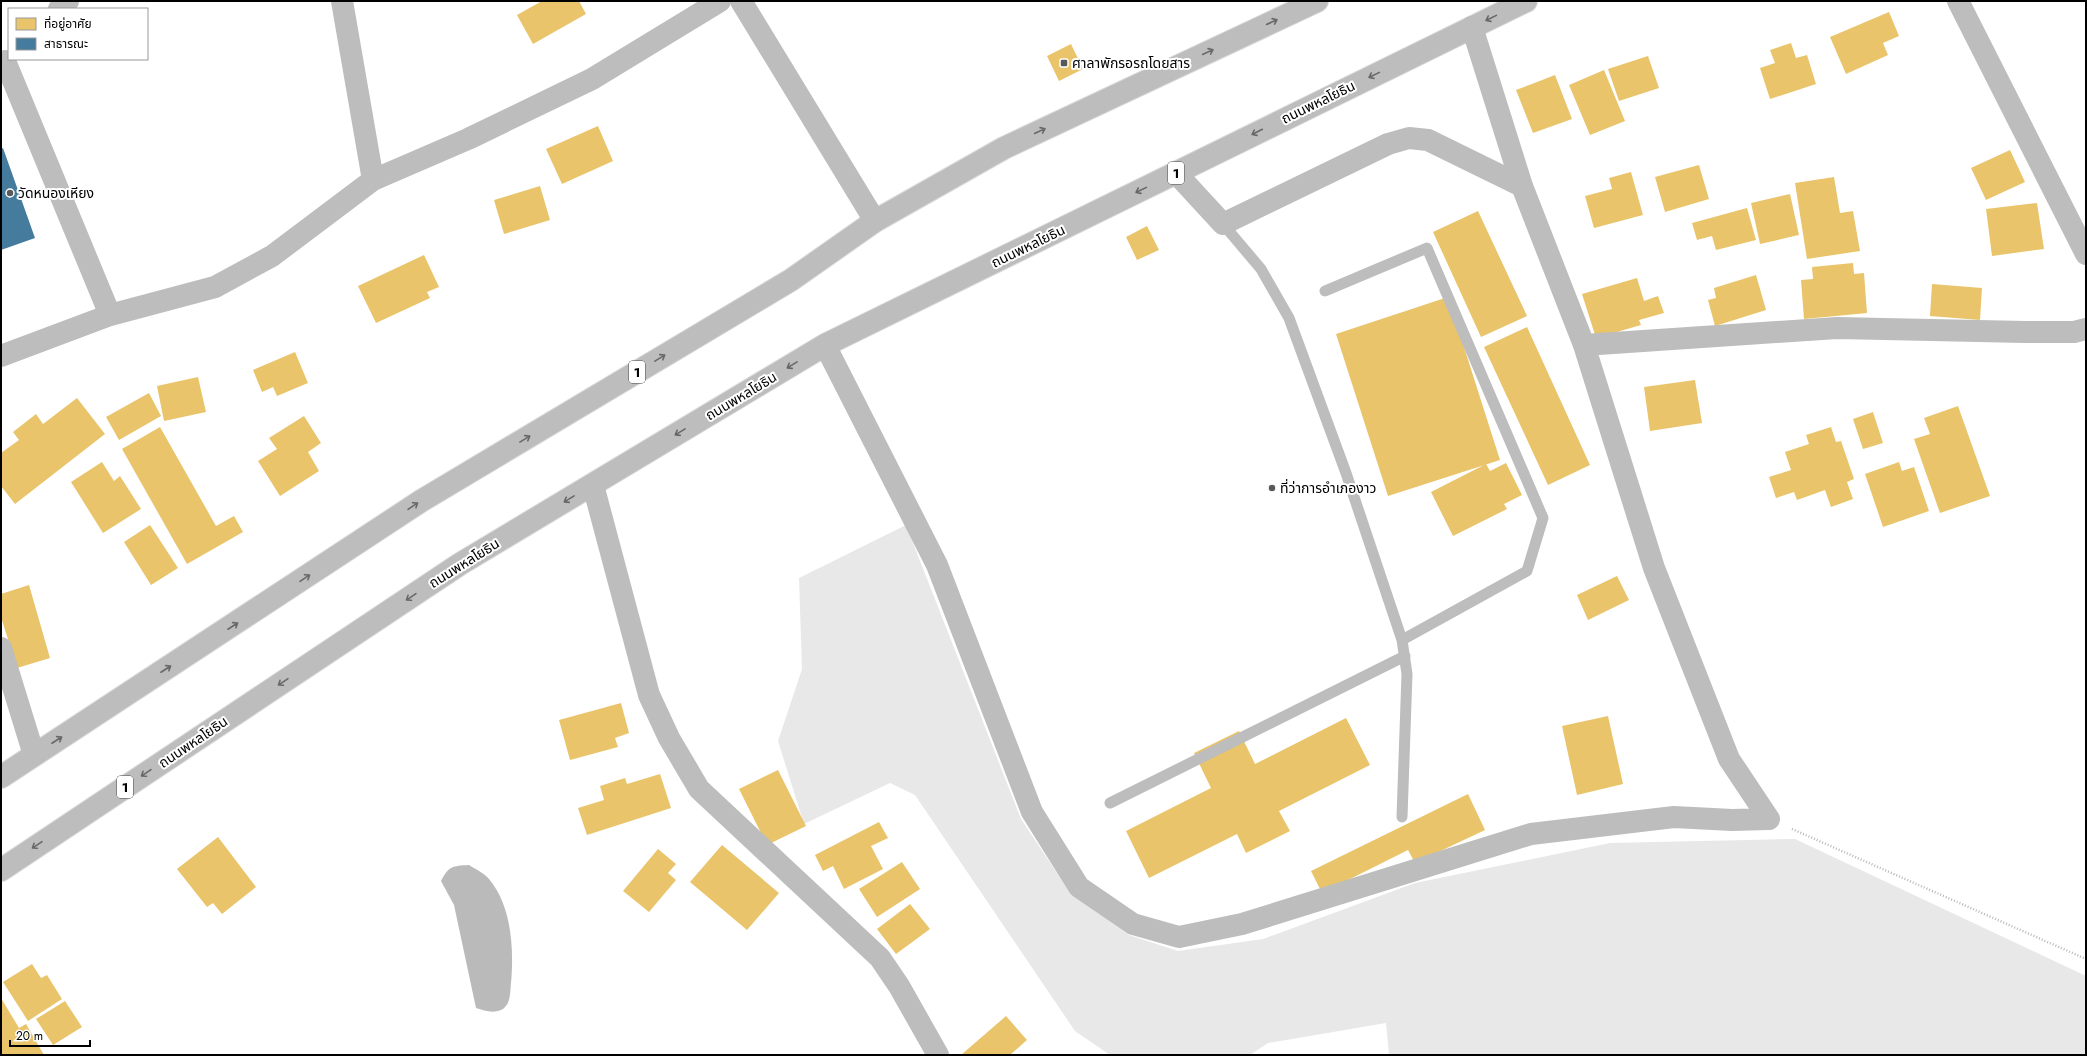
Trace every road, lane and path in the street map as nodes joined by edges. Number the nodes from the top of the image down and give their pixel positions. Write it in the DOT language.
graph roads {
  1 [pos="342,1"];
  2 [pos="720,1"];
  3 [pos="741,1"];
  4 [pos="1317,1"];
  5 [pos="1526,1"];
  6 [pos="1958,1"];
  7 [pos="1472,27"];
  8 [pos="5,61"];
  9 [pos="1176,173"];
  10 [pos="373,180"];
  11 [pos="1522,186"];
  12 [pos="875,221"];
  13 [pos="1224,224"];
  14 [pos="2086,254"];
  15 [pos="1326,291"];
  16 [pos="110,315"];
  17 [pos="2086,329"];
  18 [pos="825,345"];
  19 [pos="1584,345"];
  20 [pos="1,356"];
  21 [pos="593,485"];
  22 [pos="1402,640"];
  23 [pos="1,648"];
  24 [pos="1405,656"];
  25 [pos="34,754"];
  26 [pos="1,777"];
  27 [pos="1110,803"];
  28 [pos="1402,817"];
  29 [pos="1769,819"];
  30 [pos="1,870"];
  31 [pos="2086,959"];
  32 [pos="938,1055"];
  1 -- 10 [label="main road"];
  2 -- 10 [label="main road"];
  3 -- 12 [label="main road"];
  12 -- 4 [label="main road, 1, one-way"];
  5 -- 7 [label="main road, ถนนพหลโยธิน / 1, one-way"];
  6 -- 14 [label="main road"];
  7 -- 9 [label="main road, ถนนพหลโยธิน / 1, one-way"];
  7 -- 11 [label="main road"];
  8 -- 16 [label="main road"];
  9 -- 13 [label="main road"];
  9 -- 18 [label="main road, ถนนพหลโยธิน / 1, one-way"];
  10 -- 16 [label="main road"];
  11 -- 13 [label="main road"];
  11 -- 19 [label="main road"];
  25 -- 12 [label="main road, 1, one-way"];
  13 -- 22 [label="lane"];
  15 -- 22 [label="lane"];
  16 -- 20 [label="main road"];
  17 -- 19 [label="main road"];
  18 -- 21 [label="main road, ถนนพหลโยธิน / 1, one-way"];
  18 -- 29 [label="main road"];
  19 -- 29 [label="main road"];
  21 -- 30 [label="main road, ถนนพหลโยธิน / 1, one-way"];
  21 -- 32 [label="main road"];
  22 -- 24 [label="lane"];
  23 -- 25 [label="main road"];
  24 -- 27 [label="lane"];
  24 -- 28 [label="lane"];
  25 -- 26 [label="main road, 1"];
  29 -- 31 [label="path"];
}
